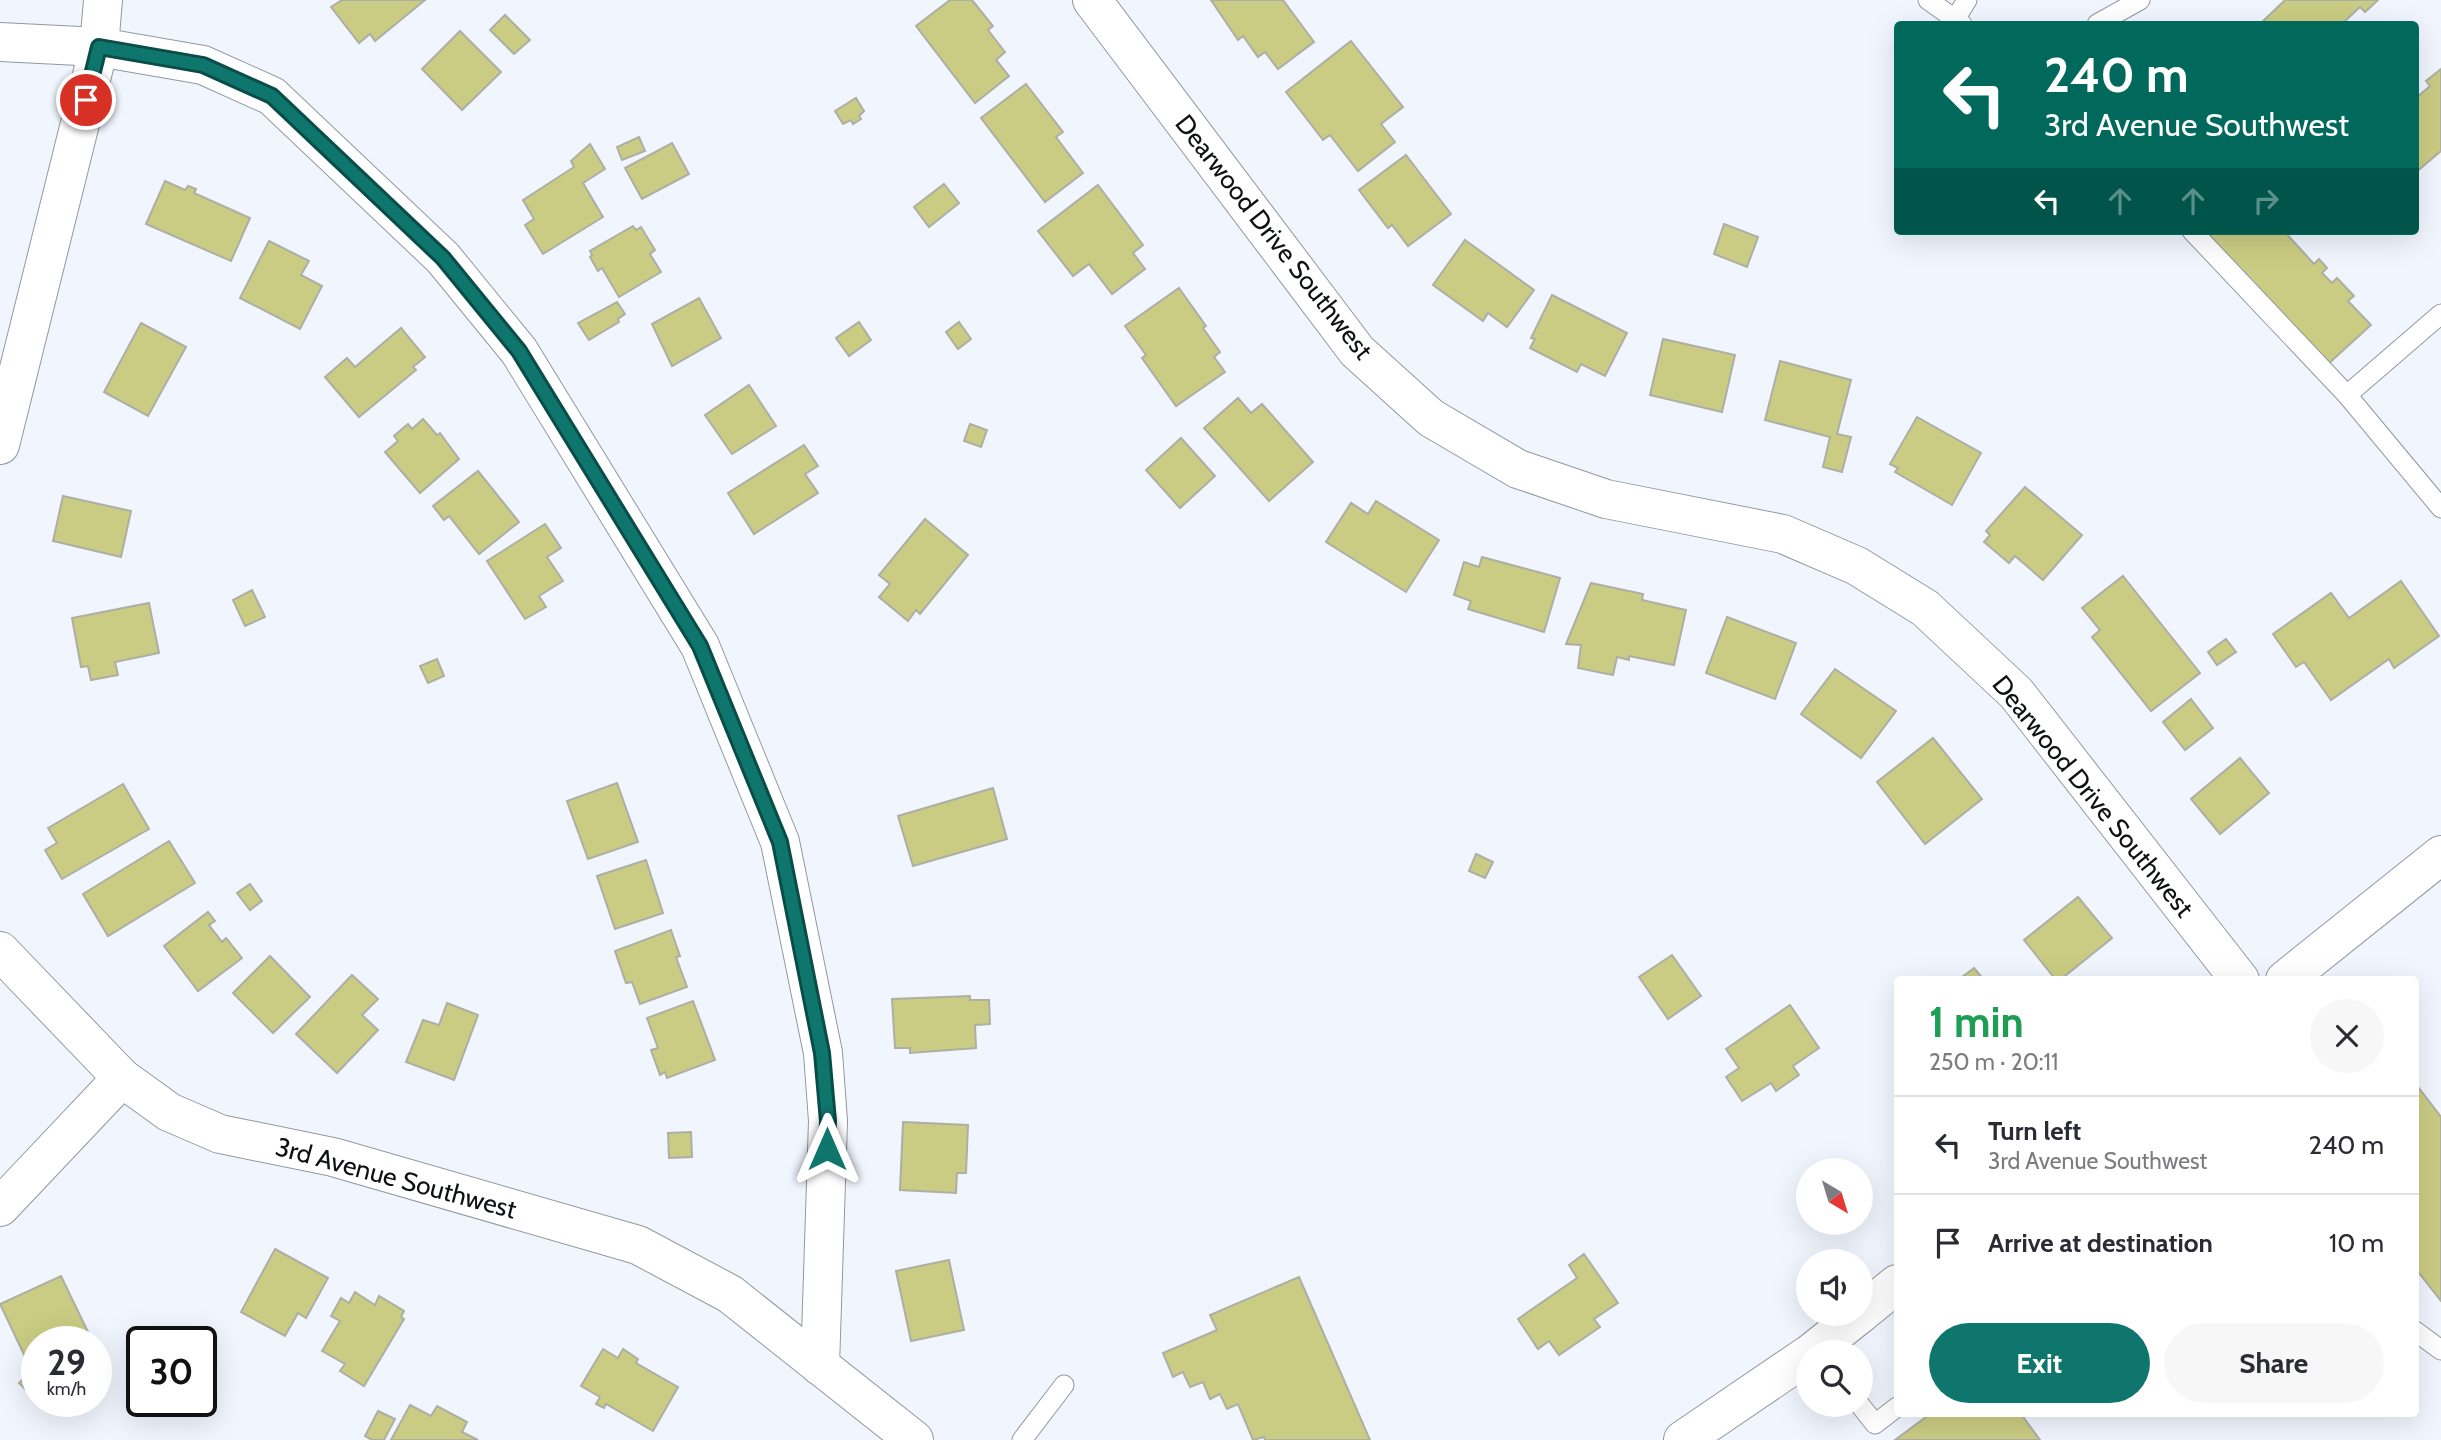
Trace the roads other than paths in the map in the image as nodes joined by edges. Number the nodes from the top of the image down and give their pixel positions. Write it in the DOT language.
graph roads {
  1 [pos="103,0"];
  2 [pos="1093,0"];
  3 [pos="1928,0"];
  4 [pos="1967,0"];
  5 [pos="2140,0"];
  6 [pos="1955,21"];
  7 [pos="1959,21"];
  8 [pos="2102,21"];
  9 [pos="0,42"];
  10 [pos="99,47"];
  11 [pos="2196,235"];
  12 [pos="2441,314"];
  13 [pos="2347,395"];
  14 [pos="0,445"];
  15 [pos="2441,508"];
  16 [pos="2441,855"];
  17 [pos="0,951"];
  18 [pos="2237,976"];
  19 [pos="2290,976"];
  20 [pos="122,1078"];
  21 [pos="0,1207"];
  22 [pos="1894,1286"];
  23 [pos="1873,1303"];
  24 [pos="1845,1326"];
  25 [pos="2419,1334"];
  26 [pos="1829,1340"];
  27 [pos="2441,1350"];
  28 [pos="1796,1364"];
  29 [pos="820,1366"];
  30 [pos="1063,1385"];
  31 [pos="1894,1409"];
  32 [pos="1869,1417"];
  33 [pos="914,1440"];
  34 [pos="1022,1440"];
  35 [pos="1683,1440"];
  1 -- 10 [label="street"];
  2 -- 18 [label="street, Dearwood Drive Southwest"];
  3 -- 6 [label="lane"];
  4 -- 7 [label="lane"];
  5 -- 8 [label="lane"];
  9 -- 10 [label="street"];
  10 -- 14 [label="street"];
  10 -- 29 [label="street"];
  11 -- 13 [label="lane"];
  12 -- 13 [label="lane"];
  13 -- 15 [label="lane"];
  16 -- 19 [label="street"];
  17 -- 20 [label="street, 3rd Avenue Southwest"];
  20 -- 21 [label="street"];
  20 -- 29 [label="street, 3rd Avenue Southwest"];
  22 -- 23 [label="street"];
  24 -- 26 [label="street"];
  25 -- 27 [label="lane"];
  28 -- 35 [label="street"];
  29 -- 33 [label="street, 3rd Avenue Southwest"];
  30 -- 34 [label="lane"];
  31 -- 32 [label="lane"];
}
